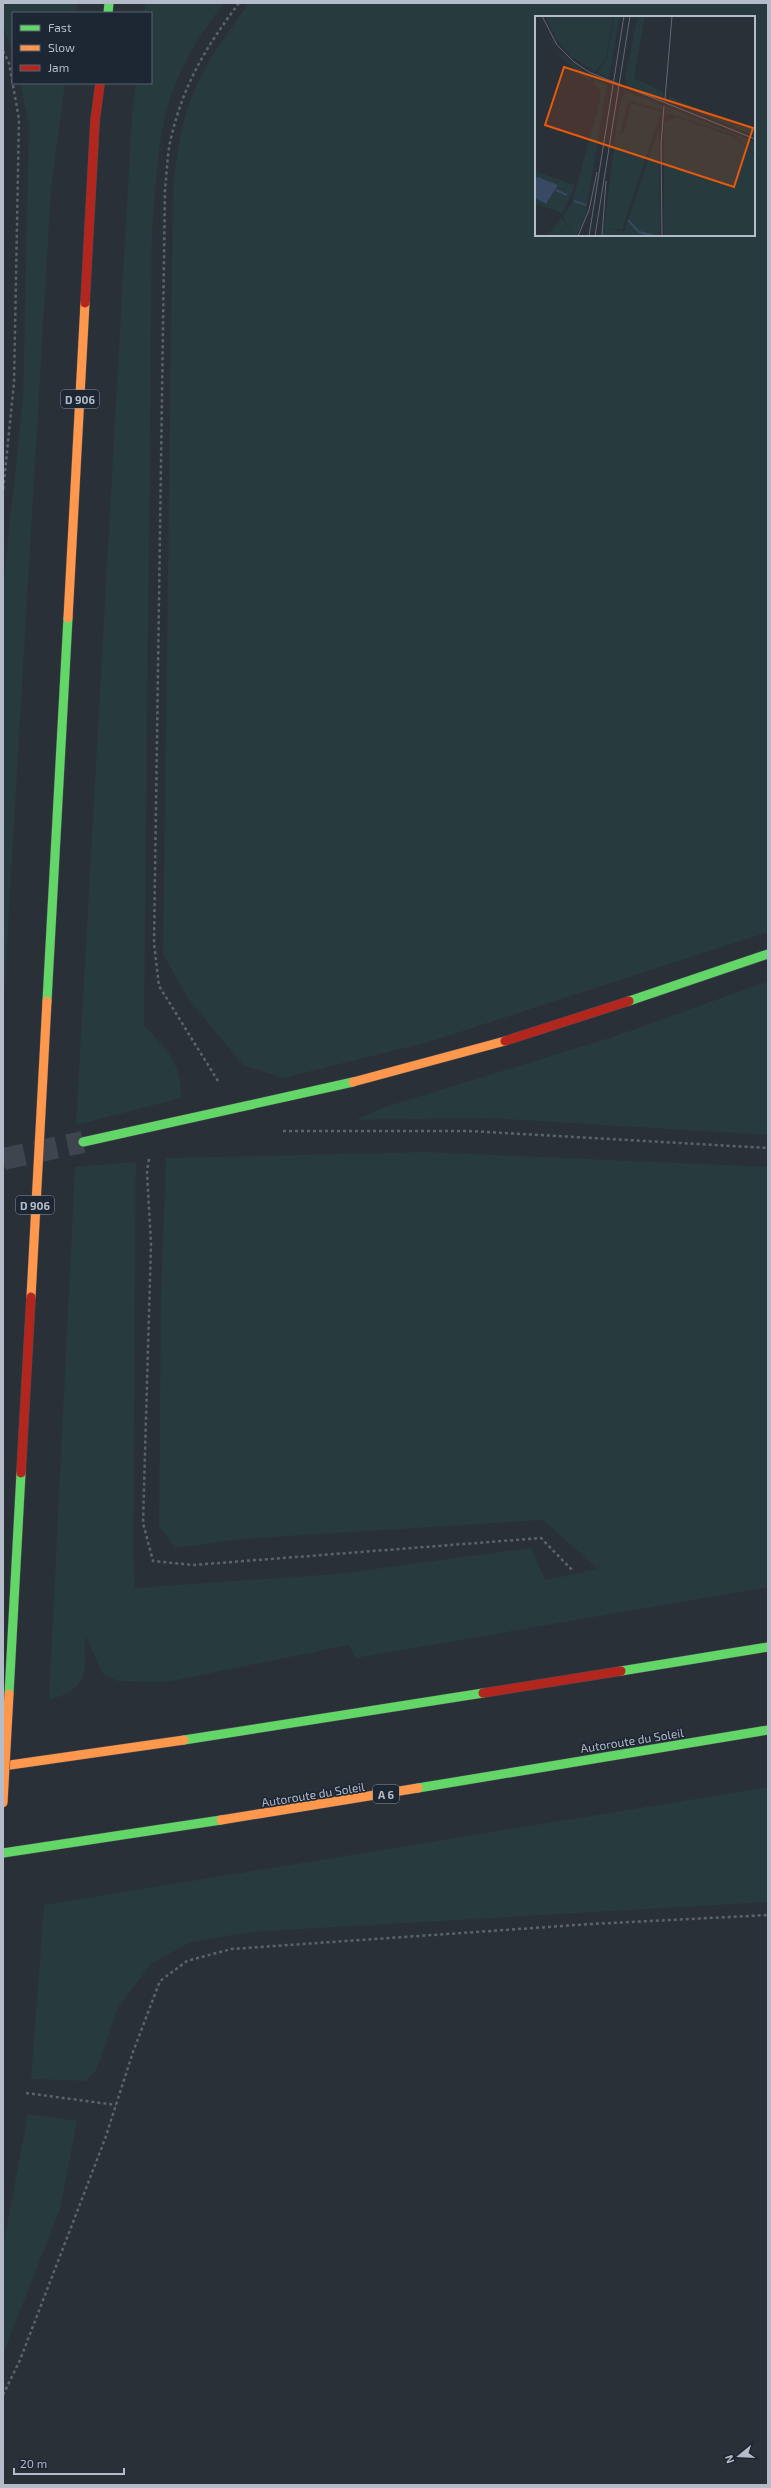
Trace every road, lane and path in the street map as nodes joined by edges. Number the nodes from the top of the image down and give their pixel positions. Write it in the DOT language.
graph roads {
  1 [pos="239,3"];
  2 [pos="3,51"];
  3 [pos="12,82"];
  4 [pos="12,84"];
  5 [pos="100,84"];
  6 [pos="3,491"];
  7 [pos="768,954"];
  8 [pos="234,1108"];
  9 [pos="155,1125"];
  10 [pos="280,1129"];
  11 [pos="83,1142"];
  12 [pos="768,1148"];
  13 [pos="573,1571"];
  14 [pos="768,1647"];
  15 [pos="768,1730"];
  16 [pos="3,1766"];
  17 [pos="3,1803"];
  18 [pos="3,1853"];
  19 [pos="768,1915"];
  20 [pos="26,2093"];
  21 [pos="116,2105"];
  22 [pos="3,2395"];
  1 -- 8 [label="path"];
  2 -- 3 [label="path"];
  4 -- 6 [label="path"];
  5 -- 17 [label="main road, D 906, bridge"];
  7 -- 8 [label="main road"];
  8 -- 9 [label="main road"];
  9 -- 11 [label="main road"];
  9 -- 13 [label="path"];
  10 -- 12 [label="path"];
  14 -- 16 [label="main road"];
  15 -- 18 [label="main road, Autoroute du Soleil / A 6"];
  19 -- 21 [label="path"];
  20 -- 21 [label="path"];
  21 -- 22 [label="path"];
}
